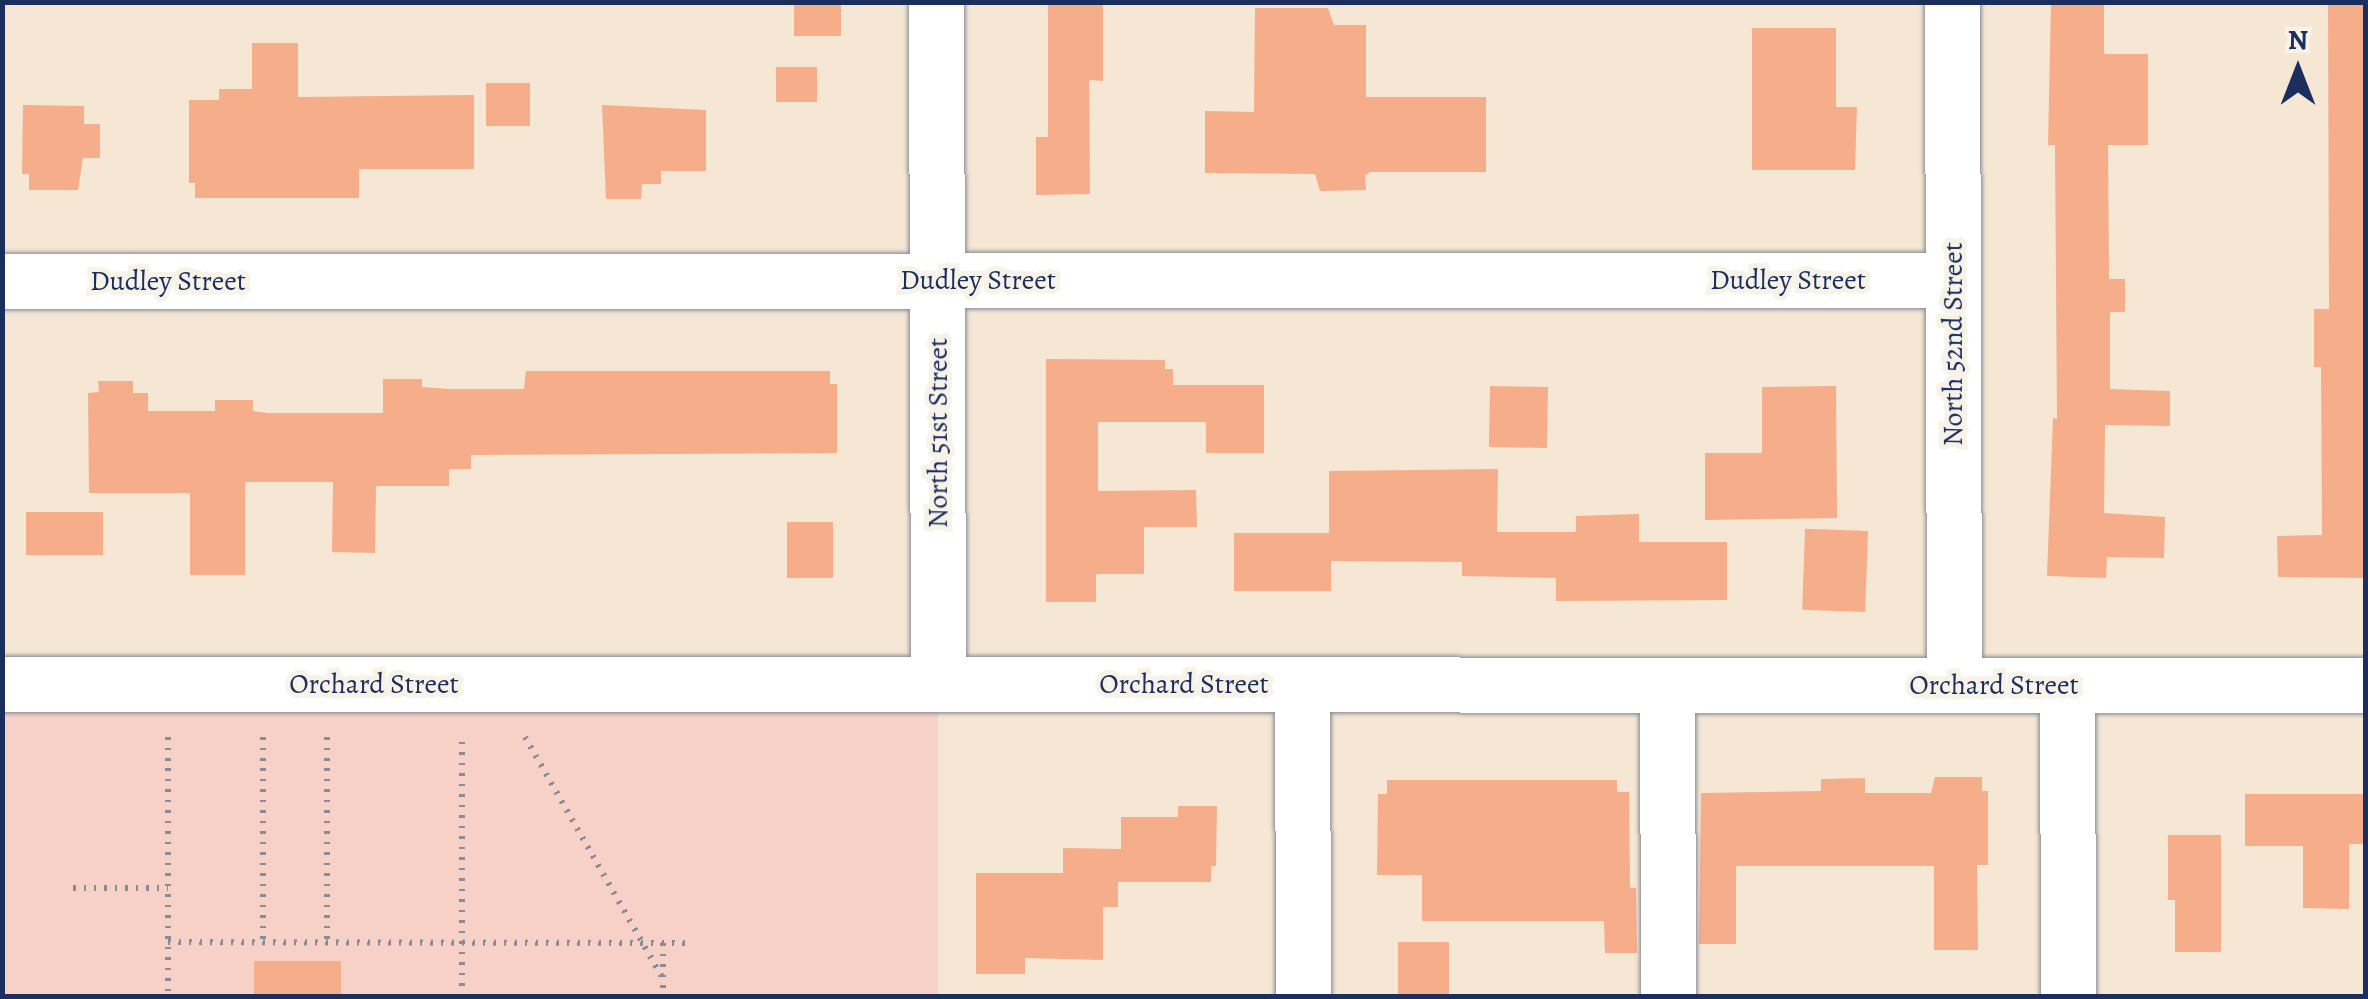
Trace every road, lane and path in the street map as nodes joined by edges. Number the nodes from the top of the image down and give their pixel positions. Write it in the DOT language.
graph roads {
  1 [pos="936,2"];
  2 [pos="1952,2"];
  3 [pos="938,280"];
  4 [pos="1953,280"];
  5 [pos="2,281"];
  6 [pos="2,684"];
  7 [pos="938,684"];
  8 [pos="1302,684"];
  9 [pos="1667,685"];
  10 [pos="1954,685"];
  11 [pos="2366,685"];
  12 [pos="2067,686"];
  13 [pos="525,737"];
  14 [pos="168,738"];
  15 [pos="263,738"];
  16 [pos="327,738"];
  17 [pos="462,738"];
  18 [pos="73,888"];
  19 [pos="168,888"];
  20 [pos="168,942"];
  21 [pos="263,942"];
  22 [pos="327,943"];
  23 [pos="643,943"];
  24 [pos="663,943"];
  25 [pos="686,943"];
  26 [pos="462,944"];
  27 [pos="663,979"];
  28 [pos="168,996"];
  29 [pos="462,996"];
  30 [pos="663,996"];
  31 [pos="1303,996"];
  32 [pos="1668,996"];
  33 [pos="2068,996"];
  1 -- 3 [label="street, North 51st Street"];
  2 -- 4 [label="street, North 52nd Street"];
  3 -- 4 [label="street, Dudley Street"];
  3 -- 5 [label="street, Dudley Street"];
  3 -- 7 [label="street, North 51st Street"];
  4 -- 10 [label="street, North 52nd Street"];
  6 -- 7 [label="street, Orchard Street"];
  7 -- 8 [label="street, Orchard Street"];
  8 -- 9 [label="street, Orchard Street"];
  8 -- 31 [label="street"];
  9 -- 10 [label="street, Orchard Street"];
  9 -- 32 [label="street"];
  10 -- 12 [label="street, Orchard Street"];
  11 -- 12 [label="street, Orchard Street"];
  12 -- 33 [label="street"];
  13 -- 23 [label="path"];
  14 -- 19 [label="path"];
  15 -- 21 [label="path"];
  16 -- 22 [label="path"];
  17 -- 26 [label="path"];
  18 -- 19 [label="path"];
  19 -- 20 [label="path"];
  20 -- 21 [label="path"];
  20 -- 28 [label="path"];
  21 -- 22 [label="path"];
  22 -- 26 [label="path"];
  23 -- 24 [label="path"];
  23 -- 26 [label="path"];
  23 -- 27 [label="path"];
  24 -- 25 [label="path"];
  24 -- 27 [label="path"];
  26 -- 29 [label="path"];
  27 -- 30 [label="path"];
}
